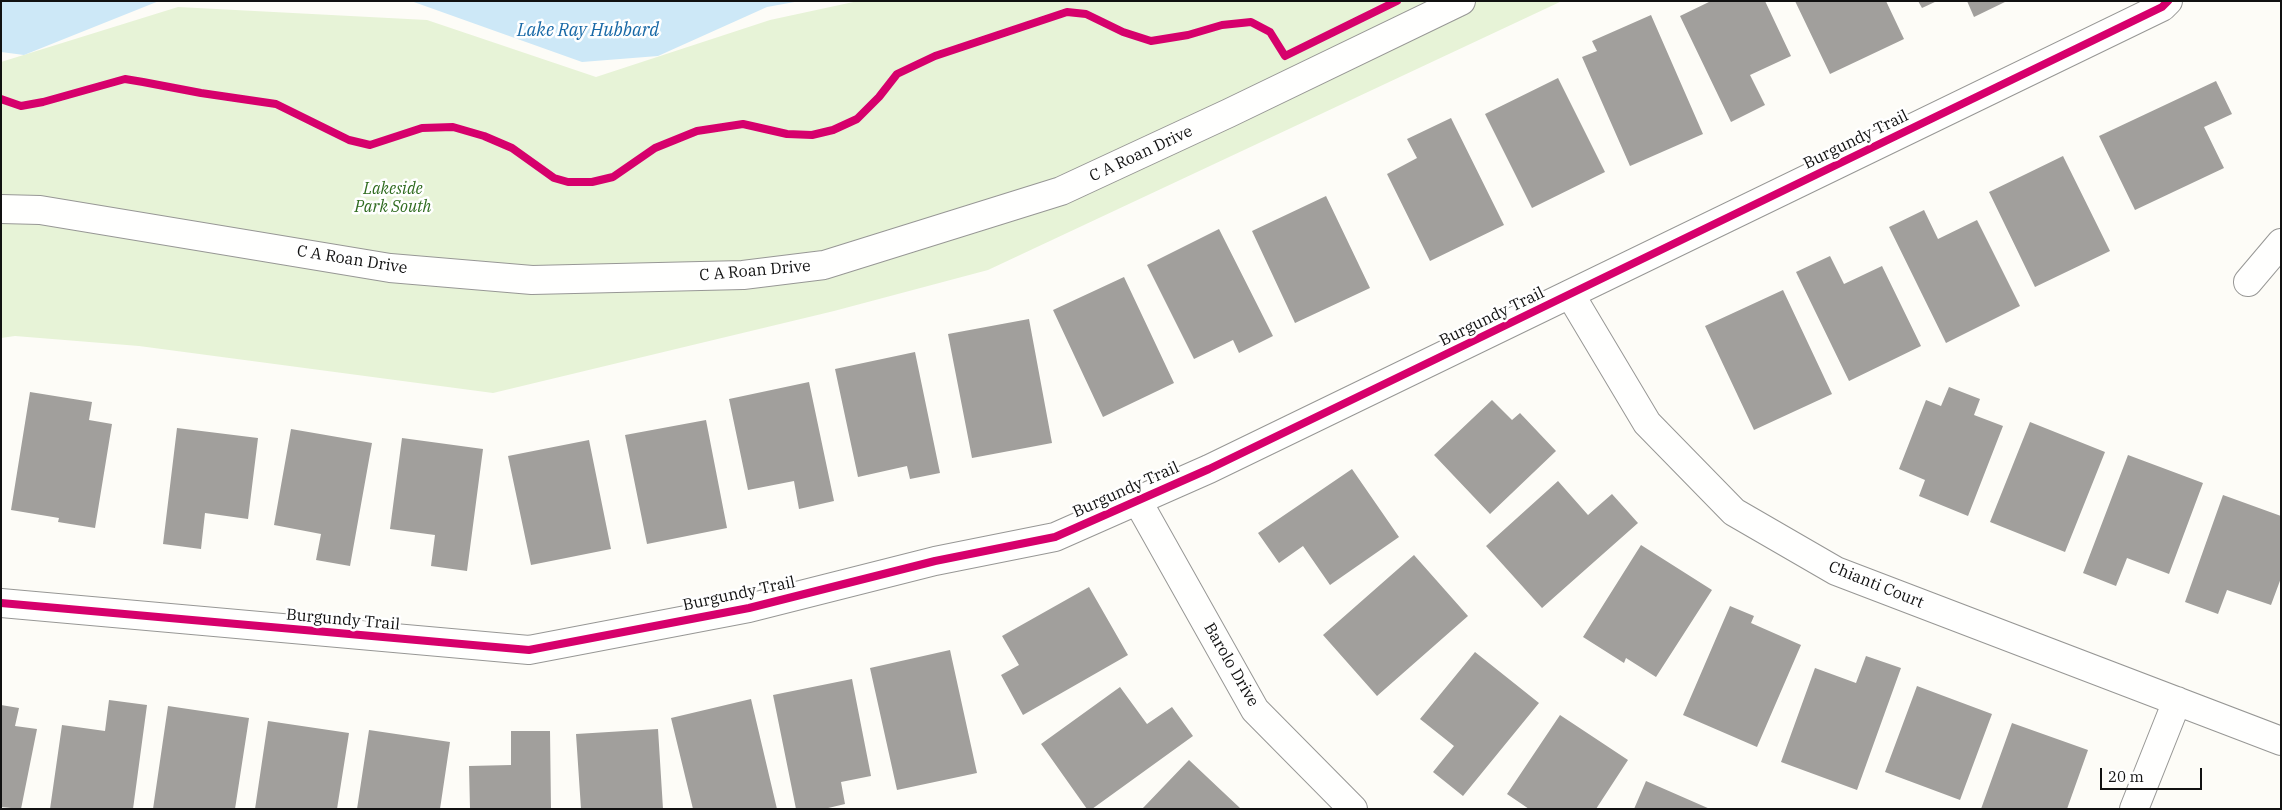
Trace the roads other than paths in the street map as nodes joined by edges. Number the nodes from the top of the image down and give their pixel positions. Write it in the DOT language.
graph roads {
  1 [pos="1461,1"];
  2 [pos="2168,1"];
  3 [pos="1,209"];
  4 [pos="2281,242"];
  5 [pos="2248,282"];
  6 [pos="1570,294"];
  7 [pos="1137,500"];
  8 [pos="1,603"];
  9 [pos="2177,701"];
  10 [pos="2281,741"];
  11 [pos="1353,809"];
  12 [pos="2134,809"];
  1 -- 3 [label="street, C A Roan Drive"];
  2 -- 6 [label="street, Burgundy Trail"];
  4 -- 5 [label="street"];
  6 -- 7 [label="street, Burgundy Trail"];
  6 -- 9 [label="street, Chianti Court"];
  7 -- 8 [label="street, Burgundy Trail"];
  7 -- 11 [label="street, Barolo Drive"];
  9 -- 10 [label="street, Chianti Court"];
  9 -- 12 [label="street"];
}
